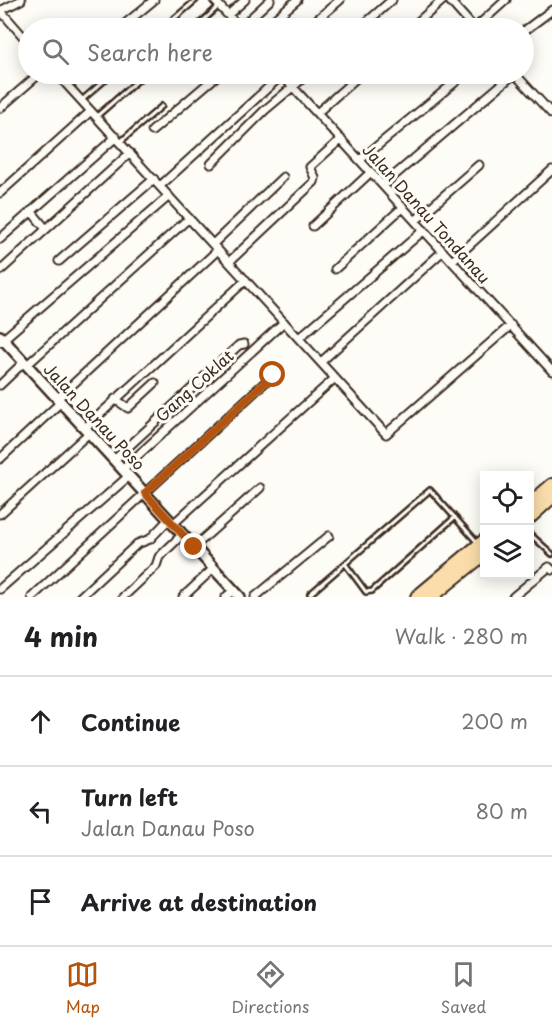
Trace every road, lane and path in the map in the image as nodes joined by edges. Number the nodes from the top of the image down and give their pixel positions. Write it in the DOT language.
graph roads {
  1 [pos="21,0"];
  2 [pos="154,0"];
  3 [pos="196,0"];
  4 [pos="244,0"];
  5 [pos="270,0"];
  6 [pos="297,0"];
  7 [pos="340,0"];
  8 [pos="392,0"];
  9 [pos="443,0"];
  10 [pos="506,0"];
  11 [pos="452,1"];
  12 [pos="217,3"];
  13 [pos="552,10"];
  14 [pos="0,11"];
  15 [pos="228,15"];
  16 [pos="132,18"];
  17 [pos="175,18"];
  18 [pos="204,18"];
  19 [pos="231,18"];
  20 [pos="251,18"];
  21 [pos="276,18"];
  22 [pos="319,18"];
  23 [pos="371,18"];
  24 [pos="422,18"];
  25 [pos="466,18"];
  26 [pos="486,18"];
  27 [pos="534,24"];
  28 [pos="18,31"];
  29 [pos="28,84"];
  30 [pos="67,84"];
  31 [pos="100,84"];
  32 [pos="132,84"];
  33 [pos="207,84"];
  34 [pos="271,84"];
  35 [pos="290,84"];
  36 [pos="296,84"];
  37 [pos="350,84"];
  38 [pos="453,84"];
  39 [pos="503,84"];
  40 [pos="524,84"];
  41 [pos="293,87"];
  42 [pos="82,100"];
  43 [pos="162,106"];
  44 [pos="0,108"];
  45 [pos="317,113"];
  46 [pos="94,114"];
  47 [pos="552,114"];
  48 [pos="152,131"];
  49 [pos="341,139"];
  50 [pos="118,140"];
  51 [pos="130,153"];
  52 [pos="360,160"];
  53 [pos="211,164"];
  54 [pos="479,165"];
  55 [pos="552,170"];
  56 [pos="371,172"];
  57 [pos="283,177"];
  58 [pos="154,180"];
  59 [pos="383,185"];
  60 [pos="160,186"];
  61 [pos="0,194"];
  62 [pos="169,196"];
  63 [pos="403,207"];
  64 [pos="31,211"];
  65 [pos="189,218"];
  66 [pos="415,221"];
  67 [pos="313,226"];
  68 [pos="46,229"];
  69 [pos="424,230"];
  70 [pos="0,239"];
  71 [pos="215,247"];
  72 [pos="443,251"];
  73 [pos="59,261"];
  74 [pos="452,261"];
  75 [pos="229,262"];
  76 [pos="335,269"];
  77 [pos="0,272"];
  78 [pos="246,280"];
  79 [pos="284,322"];
  80 [pos="511,326"];
  81 [pos="298,338"];
  82 [pos="1,339"];
  83 [pos="244,344"];
  84 [pos="321,362"];
  85 [pos="26,363"];
  86 [pos="552,371"];
  87 [pos="273,375"];
  88 [pos="335,378"];
  89 [pos="155,383"];
  90 [pos="0,385"];
  91 [pos="115,399"];
  92 [pos="59,400"];
  93 [pos="87,430"];
  94 [pos="0,459"];
  95 [pos="114,460"];
  96 [pos="126,473"];
  97 [pos="552,485"];
  98 [pos="260,488"];
  99 [pos="145,493"];
  100 [pos="552,497"];
  101 [pos="534,501"];
  102 [pos="534,513"];
  103 [pos="0,514"];
  104 [pos="455,517"];
  105 [pos="171,522"];
  106 [pos="183,534"];
  107 [pos="329,536"];
  108 [pos="534,538"];
  109 [pos="194,547"];
  110 [pos="478,551"];
  111 [pos="552,554"];
  112 [pos="345,564"];
  113 [pos="214,568"];
  114 [pos="552,570"];
  115 [pos="448,577"];
  116 [pos="0,589"];
  117 [pos="310,594"];
  118 [pos="234,595"];
  119 [pos="32,597"];
  120 [pos="80,597"];
  121 [pos="123,597"];
  122 [pos="183,597"];
  123 [pos="255,597"];
  124 [pos="417,597"];
  125 [pos="431,597"];
  126 [pos="513,597"];
  1 -- 14 [label="street"];
  2 -- 16 [label="street"];
  3 -- 17 [label="lane"];
  4 -- 15 [label="street"];
  5 -- 20 [label="street"];
  6 -- 21 [label="street"];
  7 -- 22 [label="street"];
  8 -- 23 [label="street"];
  9 -- 24 [label="street"];
  10 -- 26 [label="street"];
  11 -- 25 [label="street"];
  12 -- 15 [label="street"];
  12 -- 18 [label="lane"];
  13 -- 27 [label="street"];
  14 -- 28 [label="street"];
  15 -- 19 [label="street"];
  29 -- 44 [label="street"];
  30 -- 42 [label="street"];
  31 -- 42 [label="lane"];
  32 -- 46 [label="lane"];
  33 -- 48 [label="street"];
  34 -- 60 [label="street"];
  35 -- 41 [label="street, Jalan Danau Tondanau"];
  36 -- 41 [label="street"];
  37 -- 45 [label="street"];
  38 -- 52 [label="street"];
  39 -- 59 [label="street"];
  40 -- 47 [label="street"];
  41 -- 45 [label="street, Jalan Danau Tondanau"];
  41 -- 53 [label="street"];
  42 -- 46 [label="street"];
  43 -- 50 [label="lane"];
  45 -- 49 [label="street, Jalan Danau Tondanau"];
  46 -- 50 [label="street"];
  46 -- 61 [label="street"];
  49 -- 52 [label="street, Jalan Danau Tondanau"];
  49 -- 75 [label="street"];
  50 -- 51 [label="street"];
  50 -- 64 [label="street"];
  51 -- 58 [label="street"];
  51 -- 68 [label="street"];
  52 -- 56 [label="street, Jalan Danau Tondanau"];
  54 -- 66 [label="street"];
  55 -- 74 [label="street"];
  56 -- 59 [label="street, Jalan Danau Tondanau"];
  56 -- 67 [label="street"];
  57 -- 71 [label="street"];
  58 -- 60 [label="street"];
  58 -- 73 [label="street"];
  59 -- 63 [label="street, Jalan Danau Tondanau"];
  60 -- 62 [label="street"];
  62 -- 65 [label="street"];
  62 -- 82 [label="street"];
  63 -- 66 [label="street, Jalan Danau Tondanau"];
  63 -- 76 [label="street"];
  64 -- 68 [label="street"];
  64 -- 70 [label="street"];
  65 -- 71 [label="street"];
  65 -- 85 [label="street"];
  66 -- 69 [label="street, Jalan Danau Tondanau"];
  68 -- 77 [label="street"];
  69 -- 72 [label="street, Jalan Danau Tondanau"];
  69 -- 81 [label="street"];
  71 -- 75 [label="street"];
  71 -- 92 [label="street"];
  72 -- 74 [label="street, Jalan Danau Tondanau"];
  72 -- 84 [label="street"];
  74 -- 80 [label="street, Jalan Danau Tondanau"];
  75 -- 78 [label="street"];
  78 -- 79 [label="street"];
  78 -- 91 [label="street"];
  79 -- 81 [label="street"];
  79 -- 96 [label="street, Gang Coklat"];
  80 -- 86 [label="street, Jalan Danau Tondanau"];
  80 -- 88 [label="street"];
  81 -- 84 [label="street"];
  82 -- 85 [label="street, Jalan Danau Poso"];
  83 -- 95 [label="street"];
  84 -- 88 [label="street"];
  85 -- 90 [label="street"];
  85 -- 92 [label="street, Jalan Danau Poso"];
  87 -- 99 [label="street"];
  88 -- 105 [label="street"];
  89 -- 91 [label="street"];
  91 -- 93 [label="street"];
  92 -- 93 [label="street, Jalan Danau Poso"];
  92 -- 94 [label="street"];
  93 -- 95 [label="street, Jalan Danau Poso"];
  93 -- 103 [label="street"];
  95 -- 96 [label="street, Jalan Danau Poso"];
  96 -- 99 [label="street, Jalan Danau Poso"];
  96 -- 116 [label="street, Gang Coklat"];
  97 -- 101 [label="highway"];
  98 -- 109 [label="street"];
  99 -- 105 [label="street, Jalan Danau Poso"];
  99 -- 119 [label="street"];
  100 -- 102 [label="highway"];
  104 -- 110 [label="lane"];
  104 -- 112 [label="lane"];
  104 -- 112 [label="lane"];
  105 -- 106 [label="street, Jalan Danau Poso"];
  105 -- 120 [label="street"];
  106 -- 109 [label="street, Jalan Danau Poso"];
  106 -- 121 [label="street"];
  107 -- 123 [label="street"];
  108 -- 111 [label="lane"];
  109 -- 113 [label="street, Jalan Danau Poso"];
  110 -- 115 [label="highway"];
  112 -- 117 [label="lane"];
  113 -- 118 [label="street, Jalan Danau Poso"];
  113 -- 122 [label="street"];
  114 -- 126 [label="street"];
  115 -- 124 [label="highway"];
  115 -- 125 [label="highway"];
}
